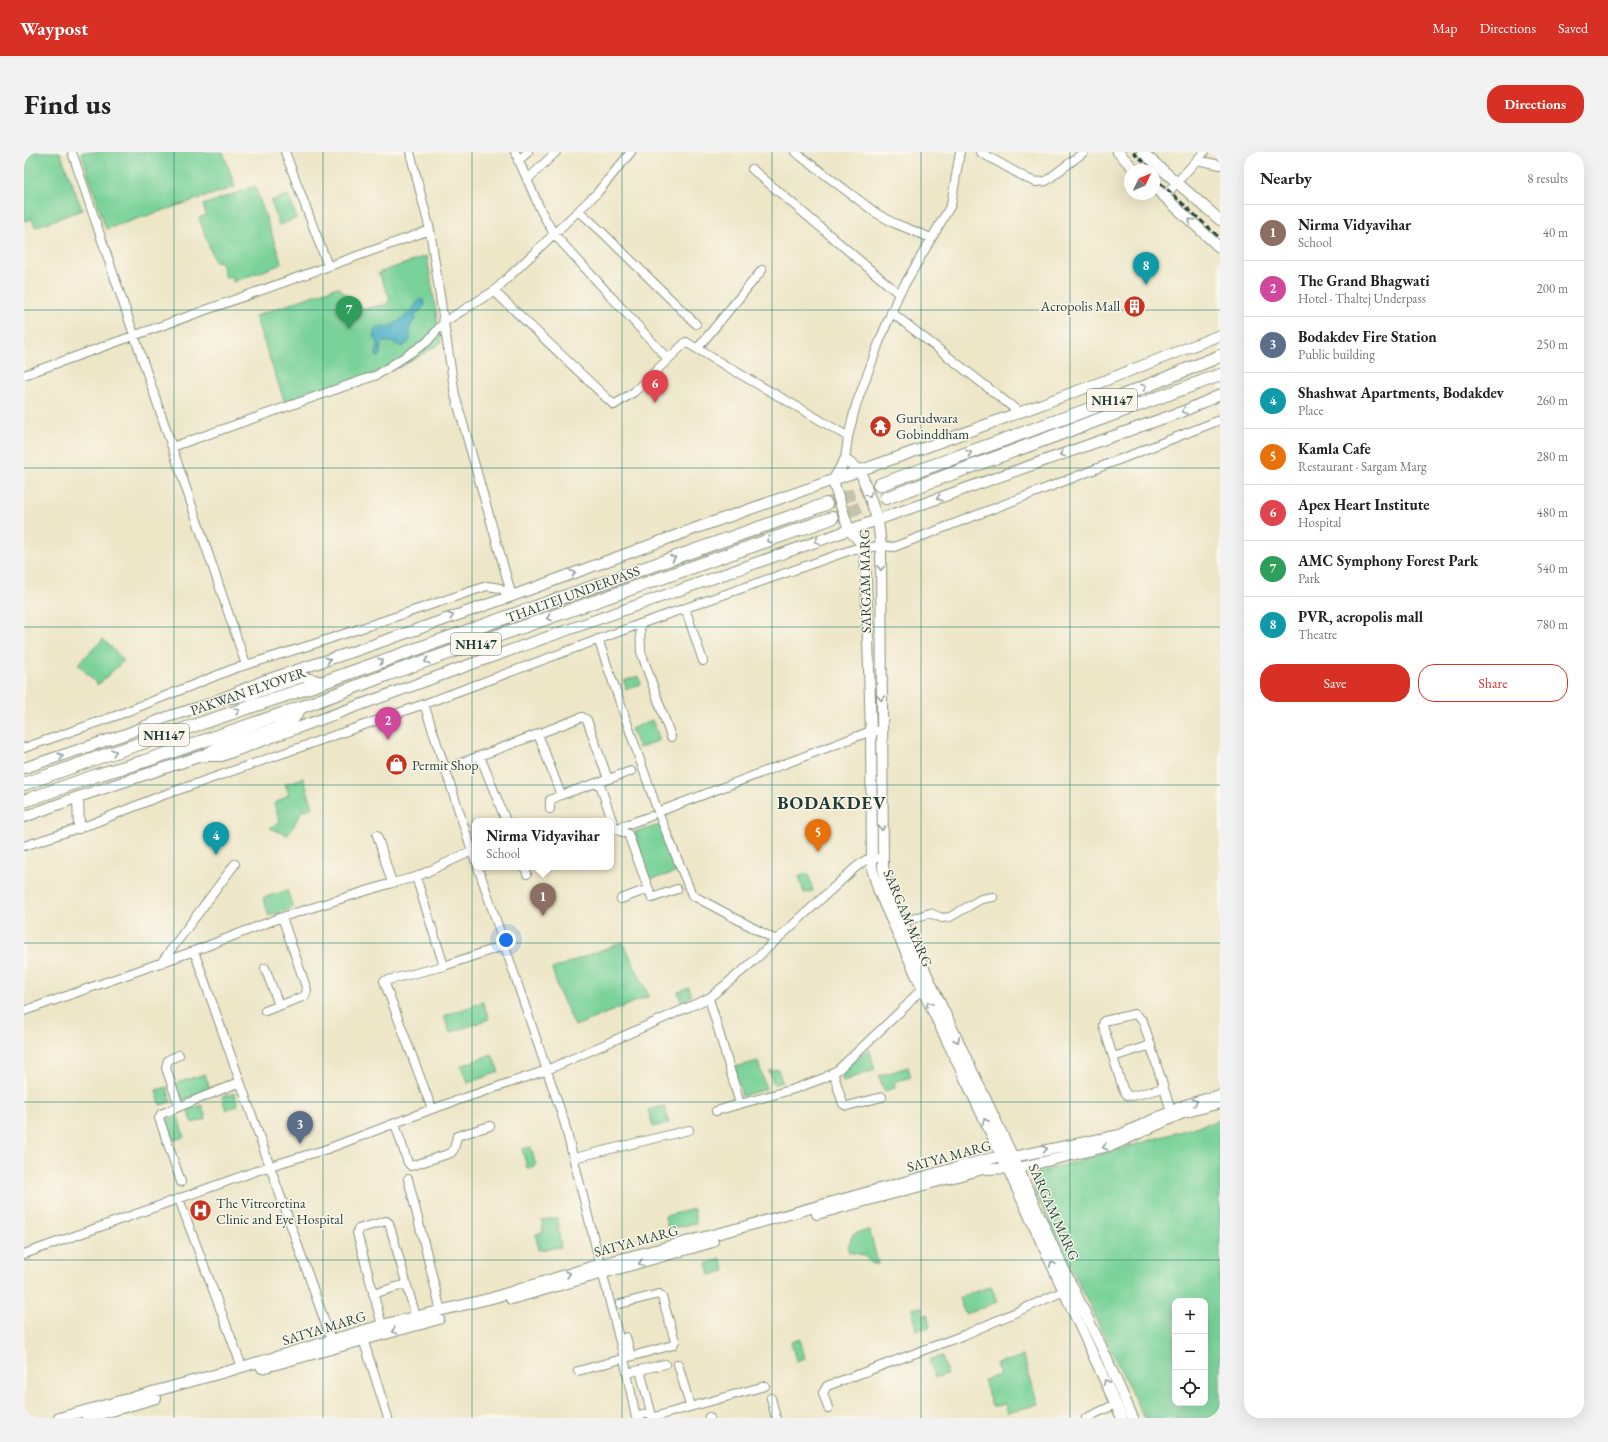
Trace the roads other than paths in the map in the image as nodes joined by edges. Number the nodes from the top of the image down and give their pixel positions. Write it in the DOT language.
graph roads {
  1 [pos="72,152"];
  2 [pos="285,152"];
  3 [pos="410,152"];
  4 [pos="515,152"];
  5 [pos="528,152"];
  6 [pos="556,152"];
  7 [pos="631,152"];
  8 [pos="795,152"];
  9 [pos="960,152"];
  10 [pos="980,152"];
  11 [pos="1084,152"];
  12 [pos="1118,152"];
  13 [pos="1142,152"];
  14 [pos="1204,152"];
  15 [pos="1197,160"];
  16 [pos="518,161"];
  17 [pos="1129,164"];
  18 [pos="1220,165"];
  19 [pos="752,169"];
  20 [pos="527,180"];
  21 [pos="1177,182"];
  22 [pos="1160,193"];
  23 [pos="1164,197"];
  24 [pos="578,211"];
  25 [pos="1220,220"];
  26 [pos="430,230"];
  27 [pos="554,234"];
  28 [pos="931,238"];
  29 [pos="1220,248"];
  30 [pos="328,266"];
  31 [pos="762,270"];
  32 [pos="494,291"];
  33 [pos="899,294"];
  34 [pos="891,312"];
  35 [pos="444,322"];
  36 [pos="696,324"];
  37 [pos="134,335"];
  38 [pos="1220,335"];
  39 [pos="697,349"];
  40 [pos="1220,356"];
  41 [pos="668,359"];
  42 [pos="24,375"];
  43 [pos="1220,375"];
  44 [pos="1220,396"];
  45 [pos="1019,412"];
  46 [pos="1220,420"];
  47 [pos="848,437"];
  48 [pos="172,447"];
  49 [pos="845,460"];
  50 [pos="860,470"];
  51 [pos="833,481"];
  52 [pos="879,485"];
  53 [pos="886,498"];
  54 [pos="826,504"];
  55 [pos="832,518"];
  56 [pos="878,521"];
  57 [pos="849,530"];
  58 [pos="881,546"];
  59 [pos="865,547"];
  60 [pos="512,596"];
  61 [pos="685,608"];
  62 [pos="640,624"];
  63 [pos="598,639"];
  64 [pos="703,661"];
  65 [pos="246,665"];
  66 [pos="324,682"];
  67 [pos="214,702"];
  68 [pos="424,704"];
  69 [pos="302,707"];
  70 [pos="871,731"];
  71 [pos="882,731"];
  72 [pos="538,734"];
  73 [pos="671,737"];
  74 [pos="24,748"];
  75 [pos="201,756"];
  76 [pos="480,756"];
  77 [pos="24,768"];
  78 [pos="445,769"];
  79 [pos="631,771"];
  80 [pos="608,779"];
  81 [pos="599,782"];
  82 [pos="24,784"];
  83 [pos="561,795"];
  84 [pos="78,796"];
  85 [pos="24,801"];
  86 [pos="550,809"];
  87 [pos="655,814"];
  88 [pos="24,817"];
  89 [pos="505,818"];
  90 [pos="610,818"];
  91 [pos="79,828"];
  92 [pos="614,830"];
  93 [pos="614,830"];
  94 [pos="377,835"];
  95 [pos="24,846"];
  96 [pos="472,851"];
  97 [pos="882,857"];
  98 [pos="872,859"];
  99 [pos="235,864"];
  100 [pos="479,870"];
  101 [pos="416,877"];
  102 [pos="392,883"];
  103 [pos="648,889"];
  104 [pos="677,889"];
  105 [pos="993,897"];
  106 [pos="621,899"];
  107 [pos="282,917"];
  108 [pos="903,922"];
  109 [pos="776,940"];
  110 [pos="505,944"];
  111 [pos="194,951"];
  112 [pos="161,963"];
  113 [pos="444,966"];
  114 [pos="265,968"];
  115 [pos="922,988"];
  116 [pos="709,998"];
  117 [pos="279,1005"];
  118 [pos="24,1011"];
  119 [pos="265,1011"];
  120 [pos="1151,1045"];
  121 [pos="180,1055"];
  122 [pos="1113,1057"];
  123 [pos="547,1070"];
  124 [pos="833,1072"];
  125 [pos="240,1082"];
  126 [pos="1164,1088"];
  127 [pos="1220,1095"];
  128 [pos="882,1097"];
  129 [pos="1220,1103"];
  130 [pos="740,1104"];
  131 [pos="179,1106"];
  132 [pos="432,1110"];
  133 [pos="716,1111"];
  134 [pos="1172,1111"];
  135 [pos="395,1124"];
  136 [pos="490,1126"];
  137 [pos="688,1130"];
  138 [pos="1002,1156"];
  139 [pos="1013,1157"];
  140 [pos="574,1158"];
  141 [pos="270,1166"];
  142 [pos="1007,1167"];
  143 [pos="1018,1168"];
  144 [pos="408,1179"];
  145 [pos="181,1182"];
  146 [pos="179,1199"];
  147 [pos="24,1254"];
  148 [pos="602,1269"];
  149 [pos="406,1284"];
  150 [pos="1064,1291"];
  151 [pos="373,1294"];
  152 [pos="620,1304"];
  153 [pos="441,1312"];
  154 [pos="416,1317"];
  155 [pos="382,1325"];
  156 [pos="626,1337"];
  157 [pos="363,1339"];
  158 [pos="333,1344"];
  159 [pos="628,1357"];
  160 [pos="665,1364"];
  161 [pos="678,1364"];
  162 [pos="242,1367"];
  163 [pos="640,1370"];
  164 [pos="578,1371"];
  165 [pos="627,1374"];
  166 [pos="765,1386"];
  167 [pos="165,1392"];
  168 [pos="771,1398"];
  169 [pos="1116,1404"];
  170 [pos="690,1406"];
  171 [pos="828,1408"];
  172 [pos="651,1412"];
  173 [pos="636,1417"];
  174 [pos="59,1418"];
  175 [pos="87,1418"];
  176 [pos="388,1418"];
  177 [pos="776,1418"];
  178 [pos="1086,1418"];
  179 [pos="1122,1418"];
  180 [pos="1133,1418"];
  1 -- 37 [label="street"];
  2 -- 30 [label="street"];
  3 -- 26 [label="street"];
  4 -- 16 [label="street"];
  5 -- 16 [label="street"];
  6 -- 20 [label="street"];
  7 -- 24 [label="street"];
  8 -- 28 [label="street"];
  9 -- 28 [label="street"];
  10 -- 11 [label="street"];
  12 -- 17 [label="main road"];
  13 -- 21 [label="main road"];
  14 -- 15 [label="street"];
  15 -- 18 [label="street"];
  15 -- 21 [label="street"];
  16 -- 20 [label="street"];
  19 -- 33 [label="street"];
  20 -- 27 [label="street"];
  21 -- 23 [label="street"];
  21 -- 25 [label="main road"];
  22 -- 23 [label="main road"];
  29 -- 23 [label="main road, one-way"];
  24 -- 27 [label="street"];
  24 -- 36 [label="street"];
  26 -- 30 [label="street"];
  26 -- 35 [label="street"];
  27 -- 32 [label="street"];
  27 -- 41 [label="street"];
  28 -- 33 [label="street"];
  30 -- 37 [label="street"];
  31 -- 39 [label="street"];
  32 -- 35 [label="street"];
  32 -- 41 [label="street"];
  33 -- 34 [label="street"];
  34 -- 45 [label="street"];
  34 -- 47 [label="street"];
  35 -- 48 [label="street"];
  35 -- 60 [label="street"];
  37 -- 42 [label="street"];
  37 -- 48 [label="street"];
  38 -- 45 [label="main road"];
  39 -- 41 [label="street"];
  39 -- 47 [label="street"];
  52 -- 40 [label="highway, NH147, one-way"];
  43 -- 53 [label="highway, NH147"];
  44 -- 56 [label="main road, one-way"];
  45 -- 50 [label="main road"];
  46 -- 58 [label="street"];
  47 -- 49 [label="street"];
  48 -- 65 [label="street"];
  49 -- 50 [label="main road"];
  49 -- 51 [label="main road"];
  50 -- 51 [label="main road"];
  50 -- 56 [label="main road, SARGAM MARG, one-way"];
  51 -- 57 [label="main road, SARGAM MARG"];
  60 -- 51 [label="main road, one-way"];
  66 -- 54 [label="highway, THALTEJ UNDERPASS / NH147, one-way"];
  55 -- 69 [label="highway, THALTEJ UNDERPASS / NH147, one-way"];
  56 -- 57 [label="main road"];
  56 -- 58 [label="main road, SARGAM MARG"];
  57 -- 59 [label="main road, SARGAM MARG"];
  57 -- 75 [label="main road, one-way"];
  58 -- 59 [label="street"];
  58 -- 71 [label="main road, SARGAM MARG, one-way"];
  59 -- 61 [label="street"];
  59 -- 70 [label="main road, SARGAM MARG"];
  60 -- 65 [label="street"];
  67 -- 60 [label="main road, one-way"];
  61 -- 62 [label="street"];
  61 -- 64 [label="street"];
  62 -- 63 [label="street"];
  62 -- 73 [label="street"];
  63 -- 68 [label="street"];
  63 -- 87 [label="street"];
  65 -- 74 [label="street"];
  66 -- 67 [label="main road"];
  82 -- 66 [label="highway, PAKWAN FLYOVER / NH147, one-way"];
  77 -- 67 [label="main road, one-way"];
  68 -- 78 [label="street"];
  68 -- 91 [label="street"];
  69 -- 75 [label="main road"];
  69 -- 85 [label="highway, NH147"];
  70 -- 71 [label="street"];
  70 -- 87 [label="street"];
  70 -- 98 [label="main road, SARGAM MARG"];
  71 -- 97 [label="main road, SARGAM MARG, one-way"];
  72 -- 76 [label="street"];
  72 -- 80 [label="street"];
  72 -- 83 [label="street"];
  75 -- 84 [label="main road"];
  76 -- 78 [label="street"];
  76 -- 89 [label="street"];
  78 -- 96 [label="street"];
  79 -- 80 [label="street"];
  80 -- 81 [label="street"];
  81 -- 83 [label="street"];
  81 -- 90 [label="street"];
  83 -- 86 [label="street"];
  84 -- 88 [label="main road"];
  84 -- 91 [label="main road"];
  87 -- 92 [label="street"];
  87 -- 109 [label="street"];
  91 -- 95 [label="street"];
  93 -- 103 [label="street"];
  94 -- 102 [label="street"];
  96 -- 101 [label="street"];
  97 -- 98 [label="street"];
  97 -- 108 [label="main road, SARGAM MARG"];
  98 -- 109 [label="street"];
  98 -- 115 [label="main road, SARGAM MARG"];
  99 -- 112 [label="street"];
  100 -- 110 [label="street"];
  101 -- 102 [label="street"];
  101 -- 113 [label="street"];
  102 -- 107 [label="street"];
  103 -- 104 [label="street"];
  103 -- 106 [label="street"];
  105 -- 108 [label="street"];
  107 -- 111 [label="street"];
  107 -- 117 [label="street"];
  108 -- 139 [label="main road, SARGAM MARG, one-way"];
  109 -- 116 [label="street"];
  110 -- 113 [label="street"];
  110 -- 123 [label="street"];
  111 -- 112 [label="street"];
  111 -- 125 [label="street"];
  112 -- 118 [label="street"];
  113 -- 132 [label="street"];
  114 -- 117 [label="street"];
  115 -- 124 [label="street"];
  138 -- 115 [label="main road, SARGAM MARG, one-way"];
  116 -- 123 [label="street"];
  116 -- 130 [label="street"];
  117 -- 119 [label="street"];
  120 -- 122 [label="street"];
  120 -- 122 [label="street"];
  120 -- 126 [label="street"];
  121 -- 131 [label="street"];
  122 -- 126 [label="street"];
  123 -- 132 [label="street"];
  123 -- 140 [label="street"];
  124 -- 128 [label="street"];
  124 -- 130 [label="street"];
  125 -- 131 [label="street"];
  125 -- 141 [label="street"];
  126 -- 134 [label="street"];
  134 -- 127 [label="main road, SATYA MARG, one-way"];
  129 -- 143 [label="main road, SATYA MARG, one-way"];
  130 -- 133 [label="street"];
  131 -- 145 [label="street"];
  132 -- 135 [label="street"];
  139 -- 134 [label="main road, SATYA MARG, one-way"];
  135 -- 136 [label="street"];
  135 -- 141 [label="street"];
  137 -- 140 [label="street"];
  138 -- 139 [label="main road, SATYA MARG"];
  138 -- 142 [label="main road, SARGAM MARG"];
  138 -- 148 [label="main road, SATYA MARG"];
  139 -- 143 [label="main road, SARGAM MARG"];
  140 -- 148 [label="street"];
  141 -- 146 [label="street"];
  141 -- 158 [label="street"];
  142 -- 143 [label="main road, SATYA MARG"];
  142 -- 148 [label="main road, SATYA MARG, one-way"];
  150 -- 142 [label="main road, SARGAM MARG, one-way"];
  143 -- 180 [label="main road, SARGAM MARG"];
  144 -- 153 [label="street"];
  146 -- 147 [label="street"];
  146 -- 162 [label="street"];
  153 -- 148 [label="main road, SATYA MARG, one-way"];
  148 -- 157 [label="main road, SATYA MARG, one-way"];
  148 -- 159 [label="street"];
  149 -- 151 [label="street"];
  149 -- 151 [label="street"];
  149 -- 154 [label="street"];
  169 -- 150 [label="main road, SARGAM MARG, one-way"];
  150 -- 171 [label="street"];
  151 -- 155 [label="street"];
  152 -- 159 [label="street"];
  153 -- 154 [label="main road, SATYA MARG"];
  154 -- 155 [label="main road, SATYA MARG"];
  155 -- 158 [label="main road, SATYA MARG"];
  156 -- 159 [label="street"];
  157 -- 158 [label="main road, SATYA MARG"];
  157 -- 176 [label="street"];
  158 -- 162 [label="main road, SATYA MARG"];
  158 -- 167 [label="main road, SATYA MARG"];
  159 -- 164 [label="street"];
  159 -- 165 [label="street"];
  160 -- 163 [label="street"];
  161 -- 170 [label="street"];
  162 -- 167 [label="main road, SATYA MARG"];
  163 -- 165 [label="street"];
  163 -- 172 [label="street"];
  165 -- 173 [label="street"];
  166 -- 170 [label="street"];
  167 -- 174 [label="main road, SATYA MARG"];
  167 -- 175 [label="main road, SATYA MARG"];
  168 -- 177 [label="street"];
  169 -- 178 [label="street"];
  169 -- 179 [label="main road, SARGAM MARG"];
  170 -- 172 [label="street"];
  172 -- 173 [label="street"];
}
